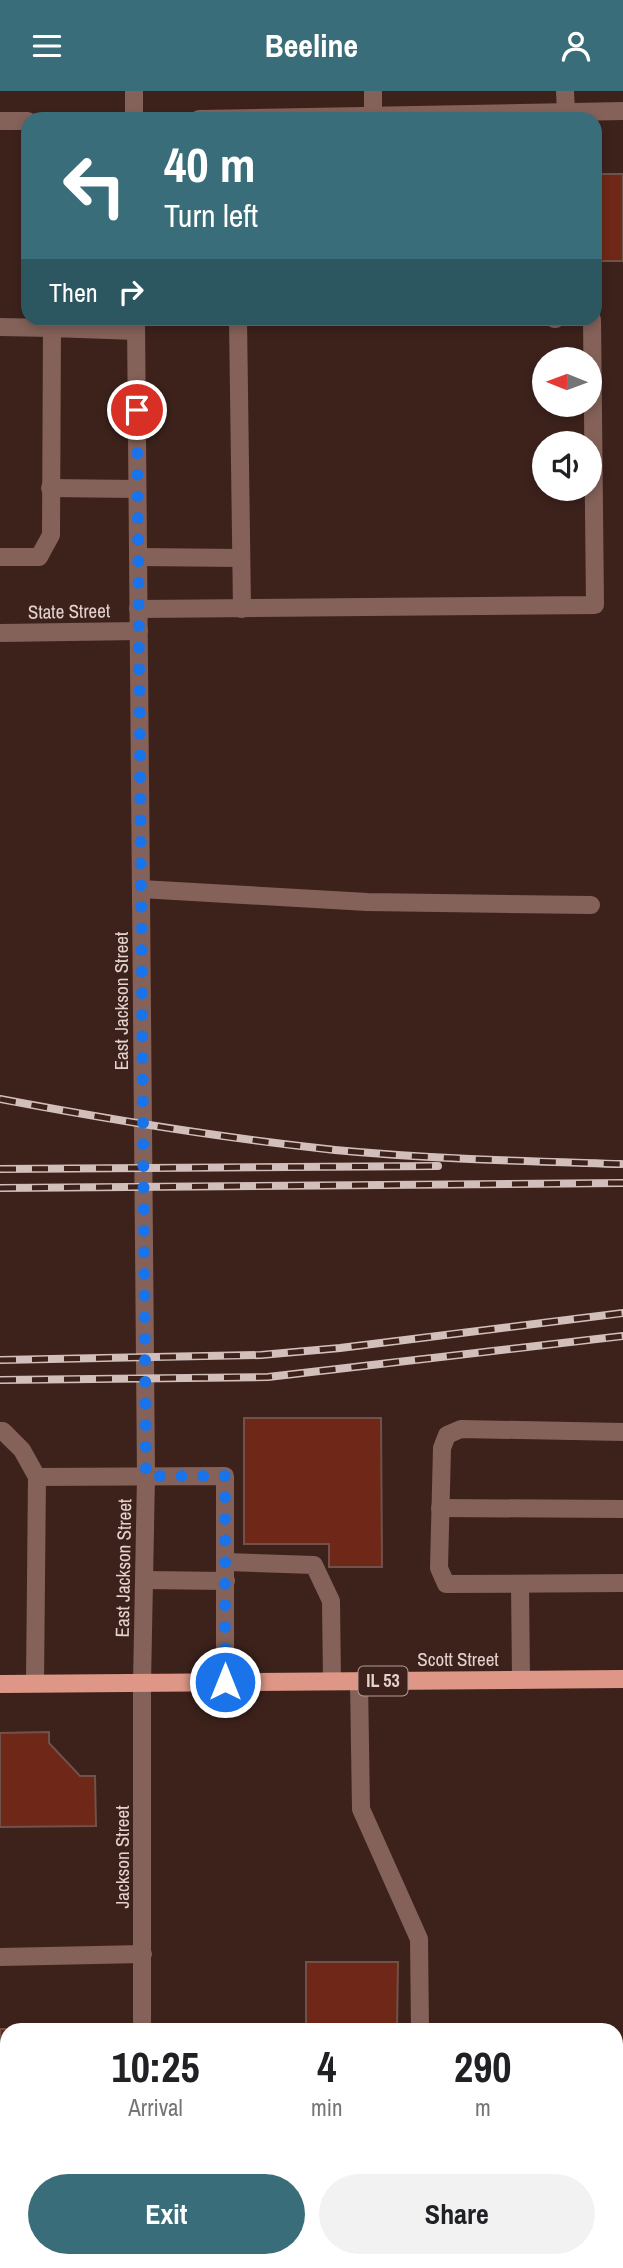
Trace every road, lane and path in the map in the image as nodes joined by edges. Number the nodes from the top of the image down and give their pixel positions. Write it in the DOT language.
graph roads {
  1 [pos="134,91"];
  2 [pos="373,91"];
  3 [pos="565,91"];
  4 [pos="623,111"];
  5 [pos="134,112"];
  6 [pos="373,112"];
  7 [pos="556,112"];
  8 [pos="602,112"];
  9 [pos="0,121"];
  10 [pos="21,121"];
  11 [pos="108,326"];
  12 [pos="136,326"];
  13 [pos="238,326"];
  14 [pos="592,326"];
  15 [pos="0,327"];
  16 [pos="52,328"];
  17 [pos="50,488"];
  18 [pos="137,489"];
  19 [pos="0,557"];
  20 [pos="138,557"];
  21 [pos="242,558"];
  22 [pos="242,609"];
  23 [pos="138,610"];
  24 [pos="139,631"];
  25 [pos="0,633"];
  26 [pos="141,889"];
  27 [pos="591,905"];
  28 [pos="0,1430"];
  29 [pos="623,1432"];
  30 [pos="146,1476"];
  31 [pos="37,1477"];
  32 [pos="440,1508"];
  33 [pos="623,1509"];
  34 [pos="226,1562"];
  35 [pos="145,1580"];
  36 [pos="226,1581"];
  37 [pos="623,1583"];
  38 [pos="520,1584"];
  39 [pos="623,1679"];
  40 [pos="521,1680"];
  41 [pos="332,1681"];
  42 [pos="359,1681"];
  43 [pos="225,1682"];
  44 [pos="36,1683"];
  45 [pos="0,1684"];
  46 [pos="142,1684"];
  47 [pos="143,1954"];
  48 [pos="0,1957"];
  49 [pos="142,2023"];
  50 [pos="420,2023"];
  1 -- 5 [label="street"];
  2 -- 6 [label="street"];
  3 -- 7 [label="street"];
  4 -- 8 [label="street"];
  9 -- 10 [label="street"];
  11 -- 16 [label="street"];
  12 -- 18 [label="street, East Jackson Street"];
  13 -- 21 [label="street"];
  14 -- 22 [label="street"];
  15 -- 16 [label="street"];
  16 -- 17 [label="street"];
  17 -- 18 [label="street"];
  17 -- 19 [label="street"];
  18 -- 20 [label="street, East Jackson Street"];
  20 -- 21 [label="street"];
  20 -- 23 [label="street, East Jackson Street"];
  21 -- 22 [label="street"];
  22 -- 23 [label="street"];
  23 -- 24 [label="street, East Jackson Street"];
  24 -- 25 [label="street, State Street"];
  24 -- 26 [label="street, East Jackson Street"];
  26 -- 27 [label="street"];
  26 -- 30 [label="street, East Jackson Street"];
  28 -- 31 [label="street"];
  29 -- 32 [label="street"];
  30 -- 31 [label="street"];
  30 -- 34 [label="street"];
  30 -- 35 [label="street, East Jackson Street"];
  31 -- 44 [label="street"];
  32 -- 33 [label="street"];
  32 -- 38 [label="street"];
  34 -- 36 [label="street"];
  34 -- 41 [label="street"];
  35 -- 36 [label="street"];
  35 -- 46 [label="street, East Jackson Street"];
  36 -- 43 [label="street"];
  37 -- 38 [label="street"];
  38 -- 40 [label="street"];
  39 -- 40 [label="main road, Scott Street / IL 53"];
  40 -- 42 [label="main road, Scott Street / IL 53"];
  41 -- 42 [label="main road, Scott Street / IL 53"];
  41 -- 43 [label="main road, Scott Street / IL 53"];
  42 -- 50 [label="street"];
  43 -- 46 [label="main road, Scott Street / IL 53"];
  44 -- 45 [label="main road, Scott Street"];
  44 -- 46 [label="main road, Scott Street"];
  46 -- 47 [label="street, Jackson Street"];
  47 -- 48 [label="street"];
  47 -- 49 [label="street, Jackson Street"];
}
